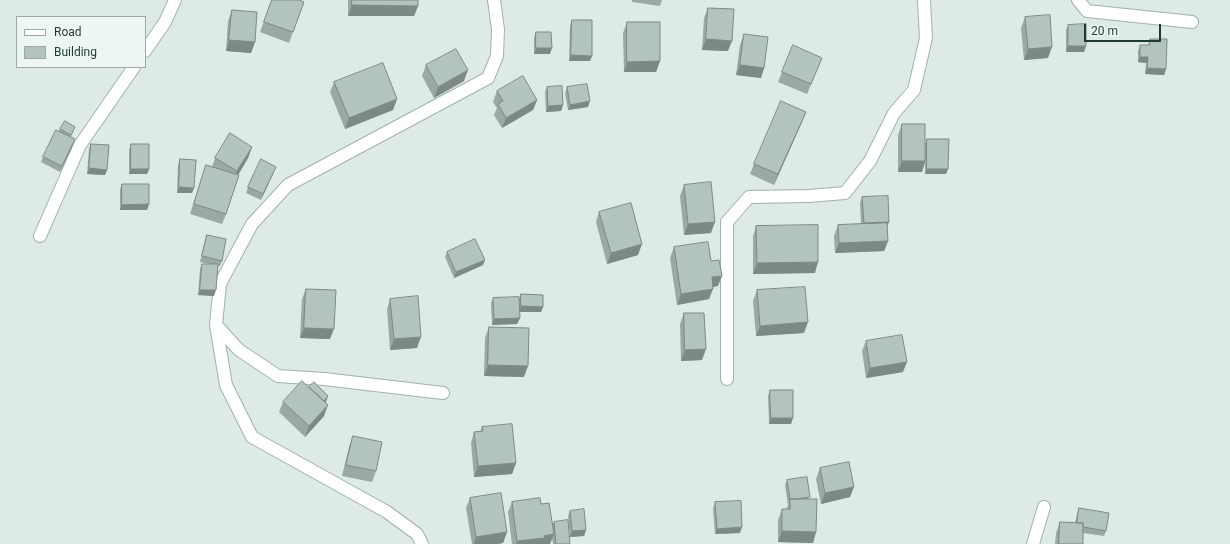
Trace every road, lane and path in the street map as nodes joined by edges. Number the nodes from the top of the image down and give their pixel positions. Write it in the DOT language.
graph roads {
  1 [pos="175,0"];
  2 [pos="494,0"];
  3 [pos="924,0"];
  4 [pos="1078,0"];
  5 [pos="1192,22"];
  6 [pos="146,50"];
  7 [pos="133,68"];
  8 [pos="40,236"];
  9 [pos="216,325"];
  10 [pos="727,379"];
  11 [pos="443,393"];
  12 [pos="1044,507"];
  13 [pos="422,544"];
  14 [pos="1033,544"];
  1 -- 6 [label="street"];
  2 -- 9 [label="street"];
  3 -- 10 [label="street"];
  4 -- 5 [label="street"];
  7 -- 8 [label="street"];
  9 -- 11 [label="street"];
  9 -- 13 [label="street"];
  12 -- 14 [label="street"];
}
